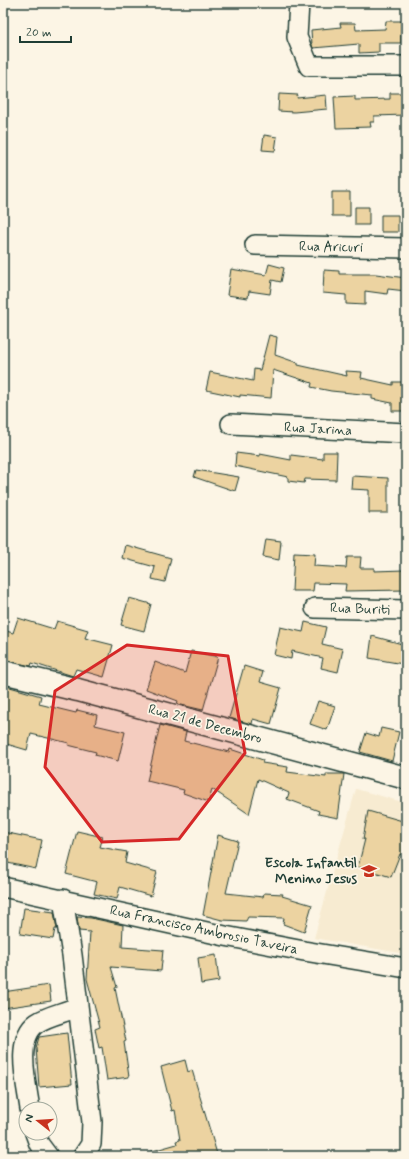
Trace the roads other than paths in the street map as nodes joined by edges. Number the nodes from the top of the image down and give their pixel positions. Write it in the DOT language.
graph roads {
  1 [pos="299,3"];
  2 [pos="406,66"];
  3 [pos="255,246"];
  4 [pos="406,248"];
  5 [pos="231,424"];
  6 [pos="406,433"];
  7 [pos="315,608"];
  8 [pos="406,610"];
  9 [pos="3,672"];
  10 [pos="406,778"];
  11 [pos="3,886"];
  12 [pos="63,899"];
  13 [pos="406,968"];
  14 [pos="77,1007"];
  15 [pos="29,1101"];
  16 [pos="38,1141"];
  17 [pos="48,1156"];
  18 [pos="83,1156"];
  1 -- 2 [label="street"];
  3 -- 4 [label="street, Rua Aricuri"];
  5 -- 6 [label="street, Rua Jarina"];
  7 -- 8 [label="street, Rua Buriti"];
  9 -- 10 [label="street, Rua 21 de Decembro"];
  11 -- 12 [label="street, Rua Francisco Ambrosio Taveira"];
  12 -- 13 [label="street, Rua Francisco Ambrosio Taveira"];
  12 -- 14 [label="street"];
  14 -- 15 [label="street"];
  14 -- 18 [label="street"];
  16 -- 17 [label="street"];
}
